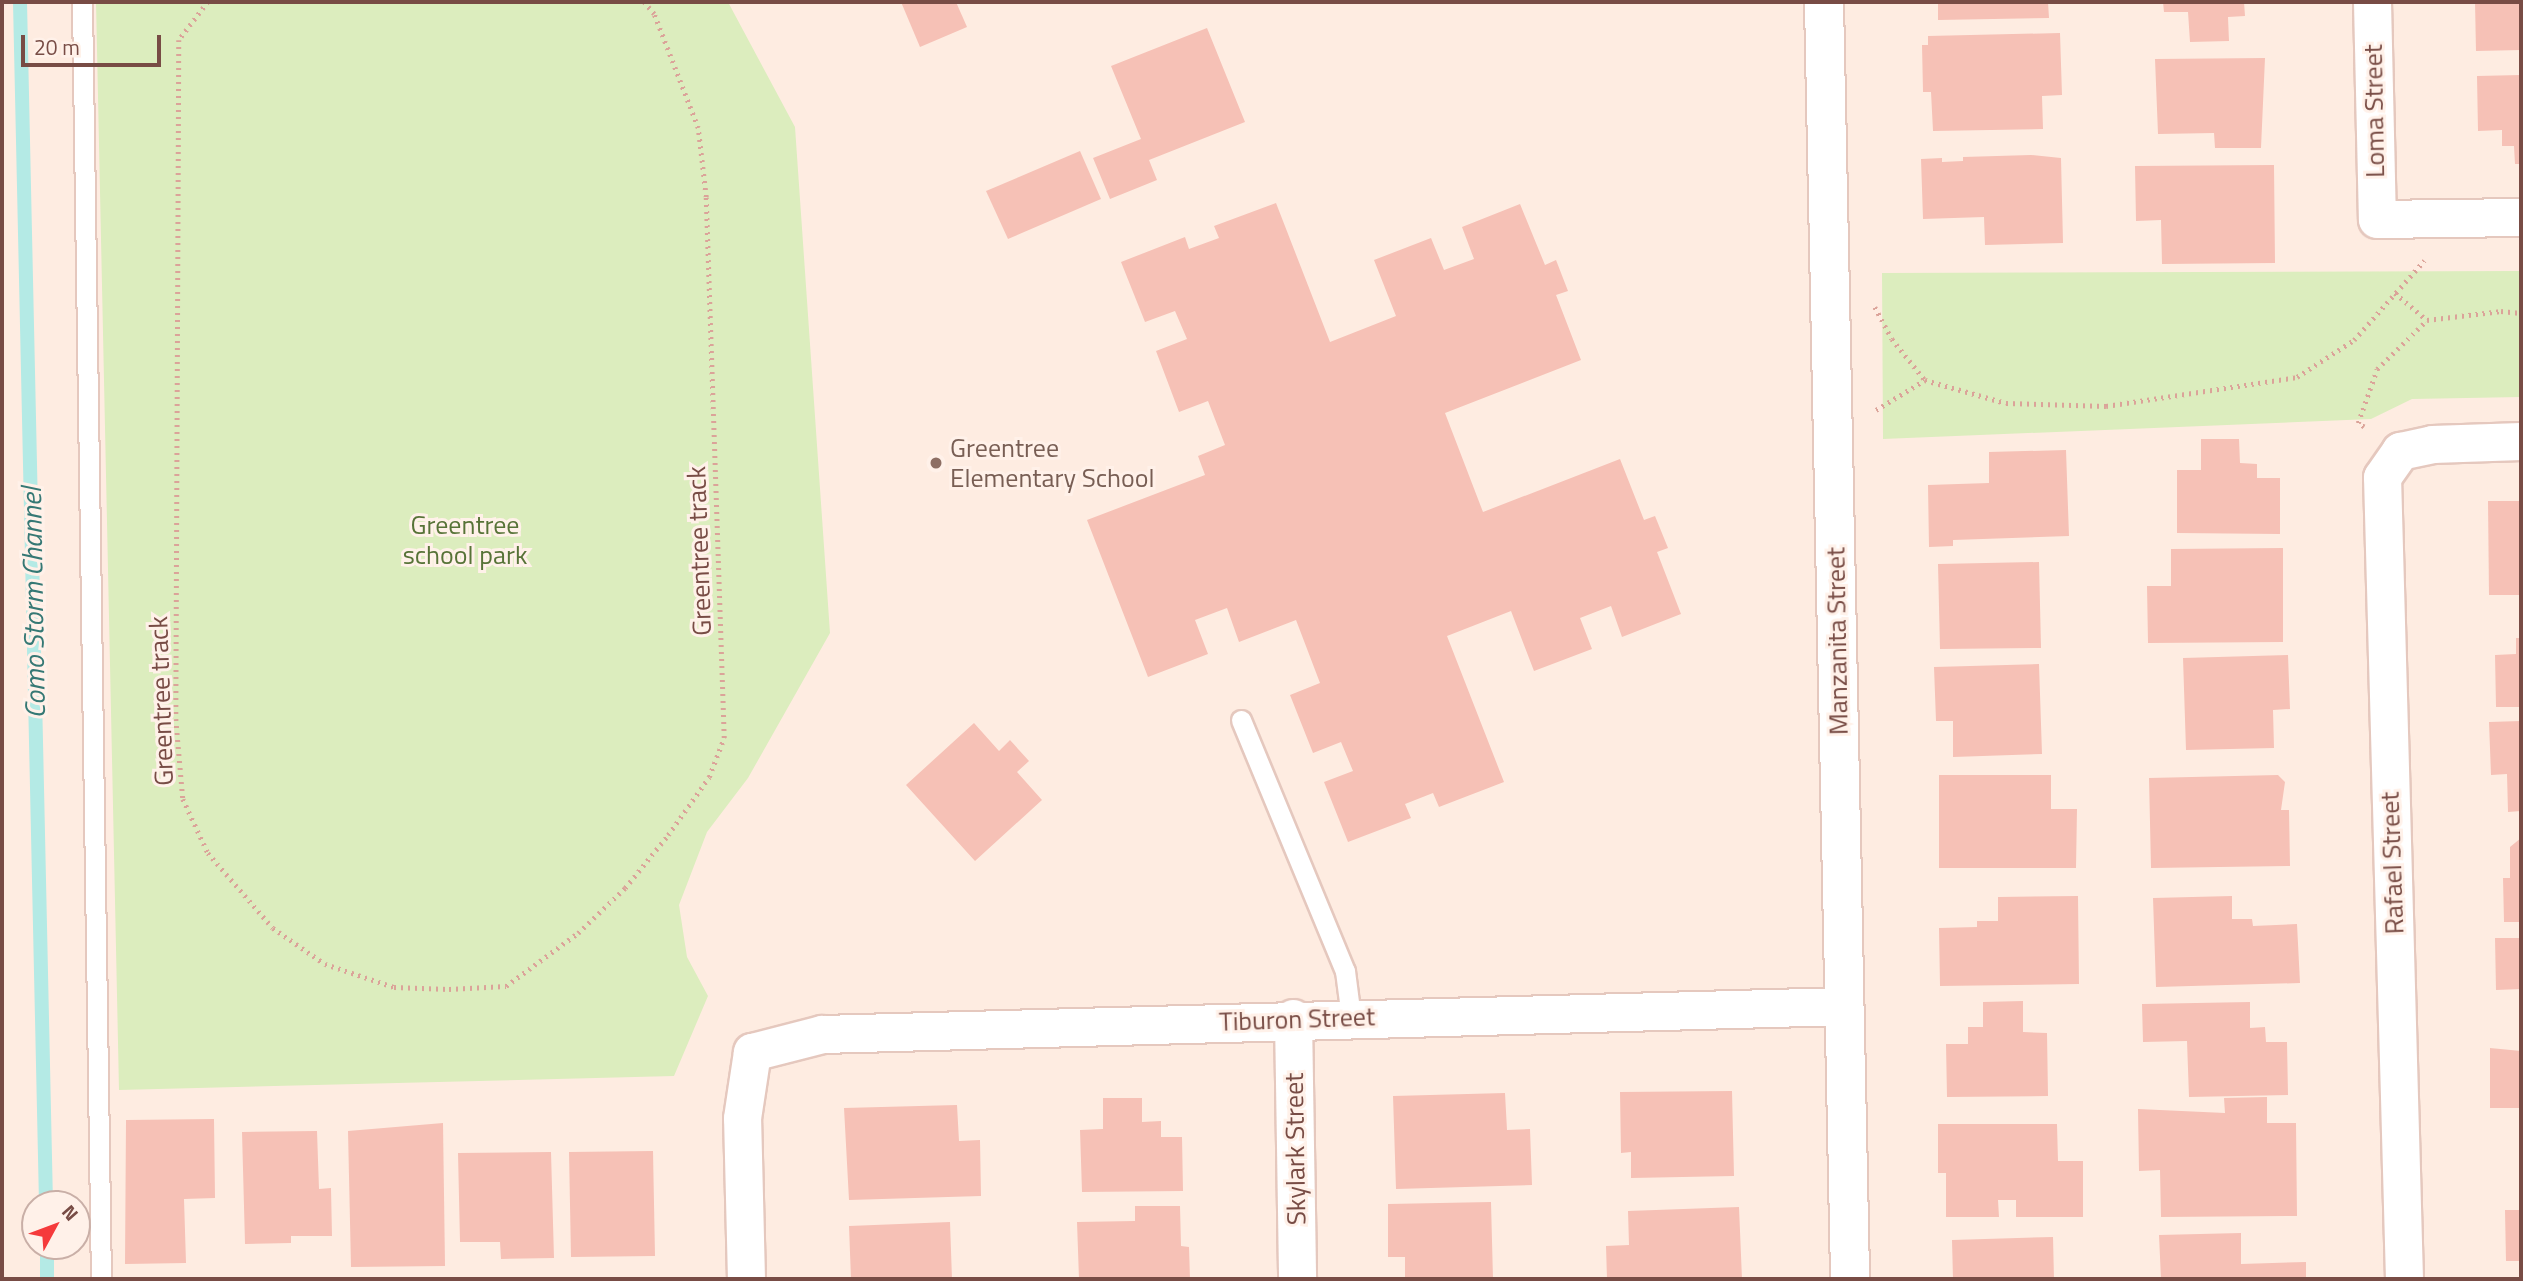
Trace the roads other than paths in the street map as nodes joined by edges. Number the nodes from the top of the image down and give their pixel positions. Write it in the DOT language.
graph roads {
  1 [pos="82,2"];
  2 [pos="1824,2"];
  3 [pos="2372,2"];
  4 [pos="2521,217"];
  5 [pos="2521,441"];
  6 [pos="1241,720"];
  7 [pos="1844,1006"];
  8 [pos="1351,1017"];
  9 [pos="1293,1018"];
  10 [pos="101,1279"];
  11 [pos="746,1279"];
  12 [pos="1297,1279"];
  13 [pos="1850,1279"];
  14 [pos="2404,1279"];
  1 -- 10 [label="lane"];
  2 -- 7 [label="street, Manzanita Street"];
  3 -- 4 [label="street, Loma Street"];
  5 -- 14 [label="street, Rafael Street"];
  6 -- 8 [label="lane"];
  7 -- 8 [label="street, Tiburon Street"];
  7 -- 13 [label="street, Manzanita Street"];
  8 -- 9 [label="street, Tiburon Street"];
  9 -- 11 [label="street, Tiburon Street"];
  9 -- 12 [label="street, Skylark Street"];
}
